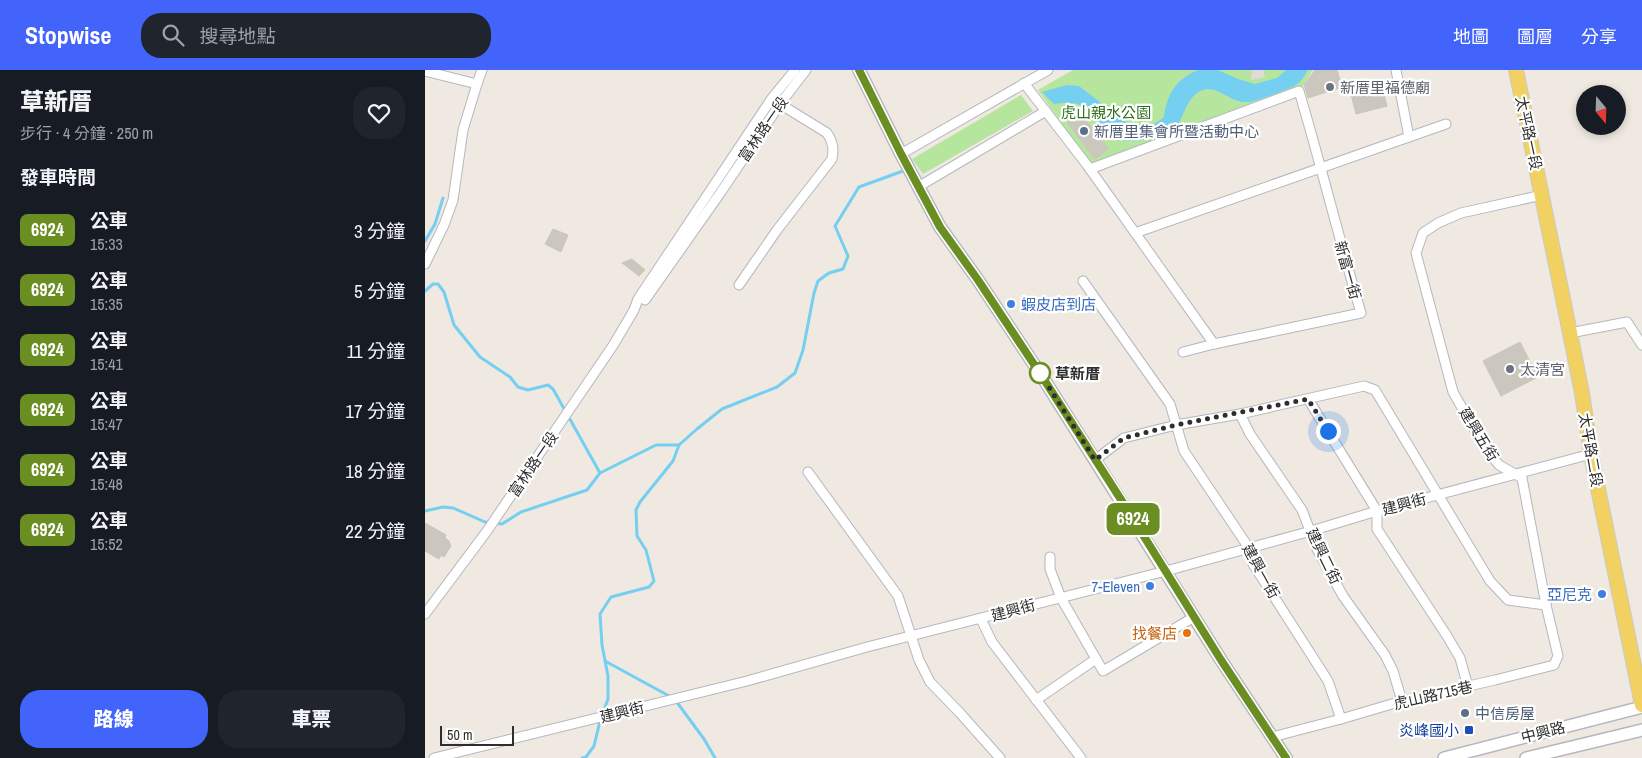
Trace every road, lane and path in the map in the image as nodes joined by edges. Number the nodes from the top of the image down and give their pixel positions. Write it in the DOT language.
graph roads {
  1 [pos="482,70"];
  2 [pos="795,70"];
  3 [pos="805,70"];
  4 [pos="859,70"];
  5 [pos="1048,70"];
  6 [pos="1396,70"];
  7 [pos="1516,70"];
  8 [pos="425,71"];
  9 [pos="1024,83"];
  10 [pos="477,84"];
  11 [pos="780,104"];
  12 [pos="1046,111"];
  13 [pos="1446,124"];
  14 [pos="1409,137"];
  15 [pos="901,154"];
  16 [pos="1321,168"];
  17 [pos="1090,169"];
  18 [pos="918,187"];
  19 [pos="1542,195"];
  20 [pos="1135,233"];
  21 [pos="425,264"];
  22 [pos="1083,281"];
  23 [pos="739,285"];
  24 [pos="634,310"];
  25 [pos="1570,333"];
  26 [pos="1214,344"];
  27 [pos="1642,345"];
  28 [pos="1183,352"];
  29 [pos="1308,399"];
  30 [pos="1240,414"];
  31 [pos="1176,425"];
  32 [pos="1591,454"];
  33 [pos="1095,460"];
  34 [pos="808,472"];
  35 [pos="1517,475"];
  36 [pos="1438,495"];
  37 [pos="1377,511"];
  38 [pos="1311,531"];
  39 [pos="1249,548"];
  40 [pos="1050,557"];
  41 [pos="1166,571"];
  42 [pos="1061,598"];
  43 [pos="1546,605"];
  44 [pos="425,614"];
  45 [pos="1194,617"];
  46 [pos="981,619"];
  47 [pos="910,636"];
  48 [pos="1096,659"];
  49 [pos="1468,686"];
  50 [pos="1036,700"];
  51 [pos="1402,701"];
  52 [pos="1642,706"];
  53 [pos="1341,719"];
  54 [pos="1642,730"];
  55 [pos="1272,737"];
  56 [pos="433,758"];
  57 [pos="1000,758"];
  58 [pos="1081,758"];
  59 [pos="1286,758"];
  60 [pos="1444,758"];
  61 [pos="1526,758"];
  1 -- 10 [label="street"];
  2 -- 24 [label="street, 富林路一段"];
  3 -- 11 [label="street, 富林路一段"];
  4 -- 15 [label="street"];
  5 -- 9 [label="street"];
  6 -- 14 [label="street"];
  7 -- 19 [label="main road, 太平路一段"];
  8 -- 10 [label="street"];
  9 -- 12 [label="street"];
  9 -- 15 [label="street"];
  10 -- 21 [label="street"];
  11 -- 23 [label="street"];
  11 -- 24 [label="street, 富林路一段"];
  12 -- 17 [label="street"];
  12 -- 18 [label="street"];
  13 -- 14 [label="street"];
  14 -- 16 [label="street"];
  15 -- 18 [label="street"];
  16 -- 17 [label="street, 新富一街"];
  16 -- 20 [label="street"];
  16 -- 26 [label="street, 新富一街"];
  17 -- 20 [label="street"];
  18 -- 33 [label="street"];
  19 -- 25 [label="main road, 太平路二段"];
  19 -- 35 [label="street, 建興五街"];
  20 -- 26 [label="street"];
  22 -- 31 [label="street, 建興一街"];
  24 -- 44 [label="street, 富林路一段"];
  25 -- 27 [label="street"];
  25 -- 32 [label="main road, 太平路二段"];
  26 -- 28 [label="street"];
  29 -- 30 [label="street"];
  29 -- 36 [label="street"];
  29 -- 37 [label="street"];
  30 -- 31 [label="street"];
  30 -- 38 [label="street, 建興二街"];
  31 -- 33 [label="street"];
  31 -- 39 [label="street, 建興一街"];
  32 -- 35 [label="street, 建興街"];
  32 -- 52 [label="main road, 太平路二段"];
  33 -- 41 [label="street"];
  34 -- 47 [label="street"];
  35 -- 36 [label="street, 建興街"];
  35 -- 43 [label="street"];
  36 -- 37 [label="street, 建興街"];
  36 -- 43 [label="street"];
  37 -- 38 [label="street, 建興街"];
  37 -- 49 [label="street"];
  38 -- 39 [label="street, 建興街"];
  38 -- 51 [label="street, 建興二街"];
  39 -- 41 [label="street, 建興街"];
  39 -- 53 [label="street, 建興一街"];
  40 -- 42 [label="street"];
  41 -- 42 [label="street, 建興街"];
  41 -- 45 [label="street"];
  42 -- 46 [label="street, 建興街"];
  42 -- 48 [label="street"];
  43 -- 49 [label="street, 虎山路715巷"];
  45 -- 48 [label="street"];
  45 -- 55 [label="street"];
  46 -- 47 [label="street, 建興街"];
  46 -- 50 [label="street"];
  47 -- 56 [label="street, 建興街"];
  47 -- 57 [label="street"];
  48 -- 50 [label="street"];
  49 -- 51 [label="street, 虎山路715巷"];
  50 -- 58 [label="street"];
  51 -- 53 [label="street, 虎山路715巷"];
  52 -- 60 [label="street, 中興路"];
  53 -- 55 [label="street, 虎山路715巷"];
  54 -- 61 [label="street, 中興路"];
  55 -- 59 [label="street"];
}
